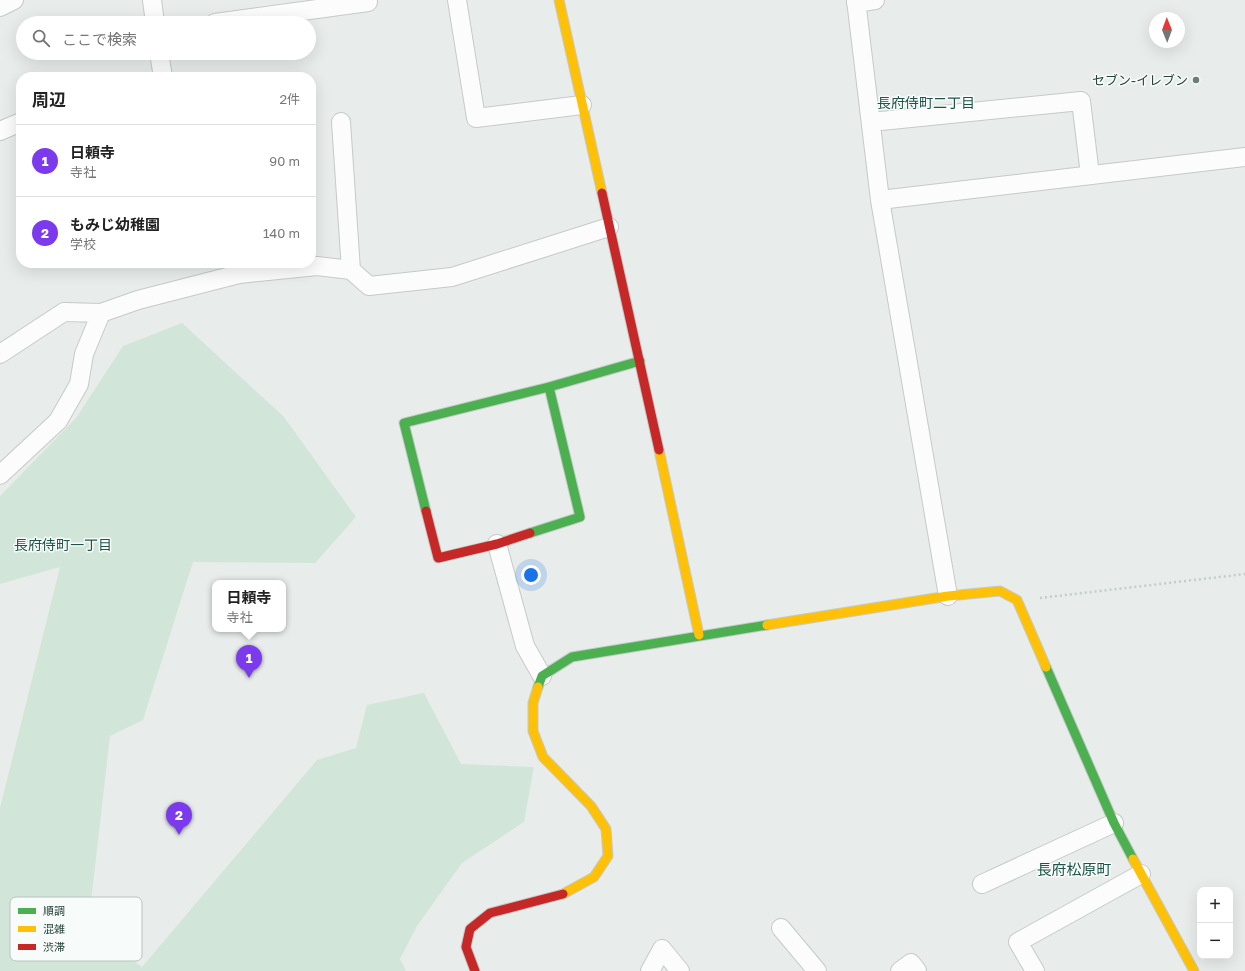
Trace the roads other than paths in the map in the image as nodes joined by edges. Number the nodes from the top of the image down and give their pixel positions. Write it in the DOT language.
graph roads {
  1 [pos="14,0"];
  2 [pos="152,0"];
  3 [pos="367,0"];
  4 [pos="457,0"];
  5 [pos="559,0"];
  6 [pos="875,0"];
  7 [pos="856,1"];
  8 [pos="0,7"];
  9 [pos="154,16"];
  10 [pos="266,16"];
  11 [pos="160,60"];
  12 [pos="161,72"];
  13 [pos="582,105"];
  14 [pos="341,122"];
  15 [pos="871,122"];
  16 [pos="16,124"];
  17 [pos="0,131"];
  18 [pos="1245,157"];
  19 [pos="1090,175"];
  20 [pos="880,200"];
  21 [pos="609,227"];
  22 [pos="316,266"];
  23 [pos="298,268"];
  24 [pos="351,270"];
  25 [pos="101,313"];
  26 [pos="0,354"];
  27 [pos="640,361"];
  28 [pos="549,387"];
  29 [pos="0,475"];
  30 [pos="497,544"];
  31 [pos="948,596"];
  32 [pos="699,635"];
  33 [pos="542,676"];
  34 [pos="1114,823"];
  35 [pos="1141,874"];
  36 [pos="982,884"];
  37 [pos="781,928"];
  38 [pos="475,971"];
  39 [pos="650,971"];
  40 [pos="680,971"];
  41 [pos="816,971"];
  42 [pos="900,971"];
  43 [pos="917,971"];
  44 [pos="1035,971"];
  45 [pos="1194,971"];
  1 -- 8 [label="street"];
  2 -- 9 [label="street"];
  3 -- 10 [label="street"];
  4 -- 13 [label="street"];
  5 -- 13 [label="street"];
  6 -- 7 [label="street"];
  7 -- 15 [label="street"];
  11 -- 12 [label="street"];
  13 -- 21 [label="street"];
  14 -- 24 [label="street"];
  15 -- 19 [label="street"];
  15 -- 20 [label="street"];
  16 -- 17 [label="street"];
  18 -- 19 [label="street"];
  19 -- 20 [label="street"];
  20 -- 31 [label="street"];
  21 -- 24 [label="street"];
  21 -- 27 [label="street"];
  22 -- 24 [label="street"];
  23 -- 25 [label="street"];
  25 -- 26 [label="street"];
  25 -- 29 [label="street"];
  27 -- 28 [label="street"];
  27 -- 32 [label="street"];
  28 -- 30 [label="street"];
  28 -- 30 [label="street"];
  30 -- 33 [label="street"];
  31 -- 32 [label="street"];
  31 -- 34 [label="street"];
  32 -- 33 [label="street"];
  33 -- 38 [label="street"];
  34 -- 35 [label="street"];
  34 -- 36 [label="street"];
  35 -- 44 [label="street"];
  35 -- 45 [label="street"];
  37 -- 41 [label="street"];
  39 -- 40 [label="street"];
  42 -- 43 [label="street"];
}
